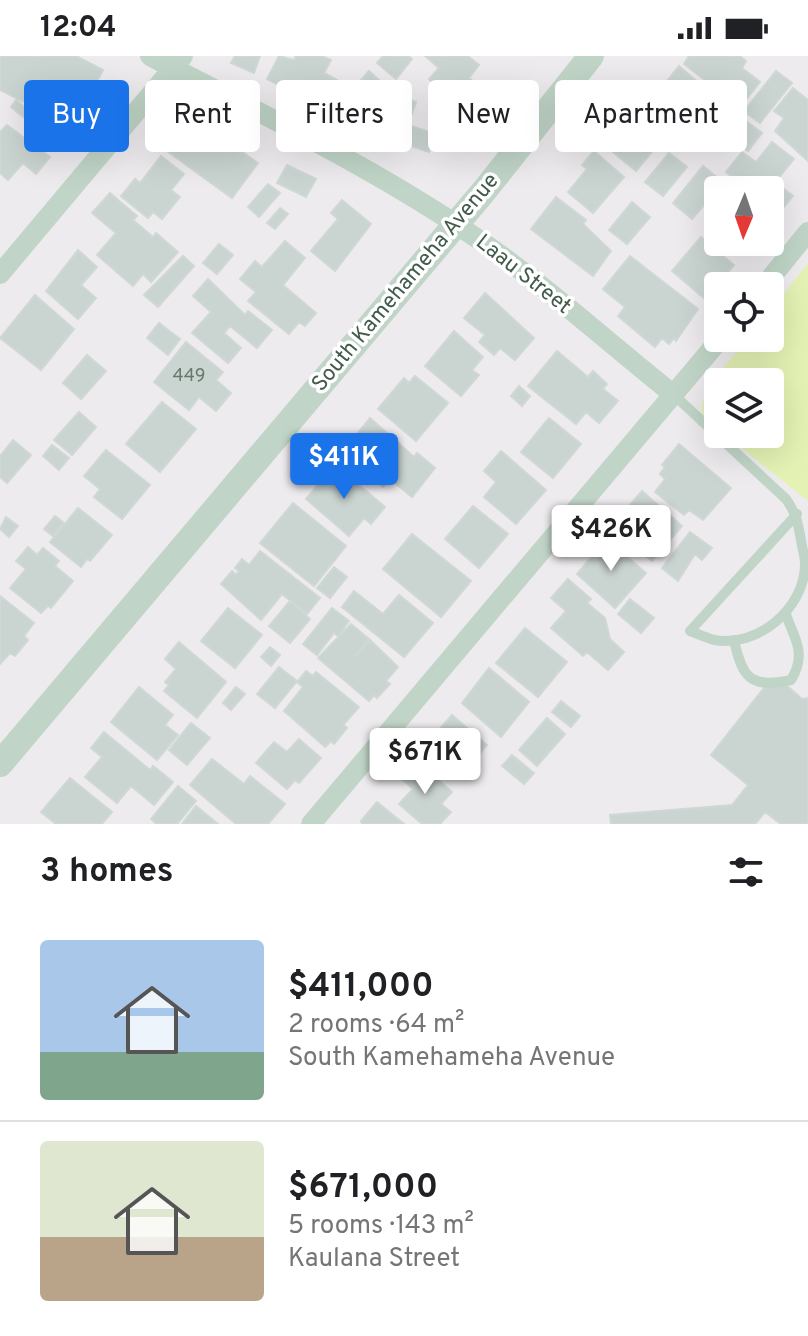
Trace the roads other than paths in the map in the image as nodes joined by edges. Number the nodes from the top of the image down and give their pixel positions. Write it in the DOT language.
graph roads {
  1 [pos="150,56"];
  2 [pos="591,56"];
  3 [pos="178,62"];
  4 [pos="456,224"];
  5 [pos="808,232"];
  6 [pos="775,272"];
  7 [pos="0,274"];
  8 [pos="709,352"];
  9 [pos="674,395"];
  10 [pos="797,514"];
  11 [pos="807,563"];
  12 [pos="786,614"];
  13 [pos="734,640"];
  14 [pos="0,764"];
  15 [pos="311,824"];
  1 -- 3 [label="street, Laau Street"];
  2 -- 4 [label="street, South Kamehameha Avenue"];
  3 -- 4 [label="street, Laau Street"];
  3 -- 7 [label="street"];
  4 -- 9 [label="street, Laau Street"];
  4 -- 14 [label="street, South Kamehameha Avenue"];
  5 -- 6 [label="street"];
  8 -- 9 [label="street"];
  9 -- 10 [label="lane"];
  9 -- 15 [label="street"];
  10 -- 11 [label="lane"];
  10 -- 13 [label="lane"];
  11 -- 12 [label="lane"];
  12 -- 13 [label="lane"];
  12 -- 13 [label="lane"];
}
